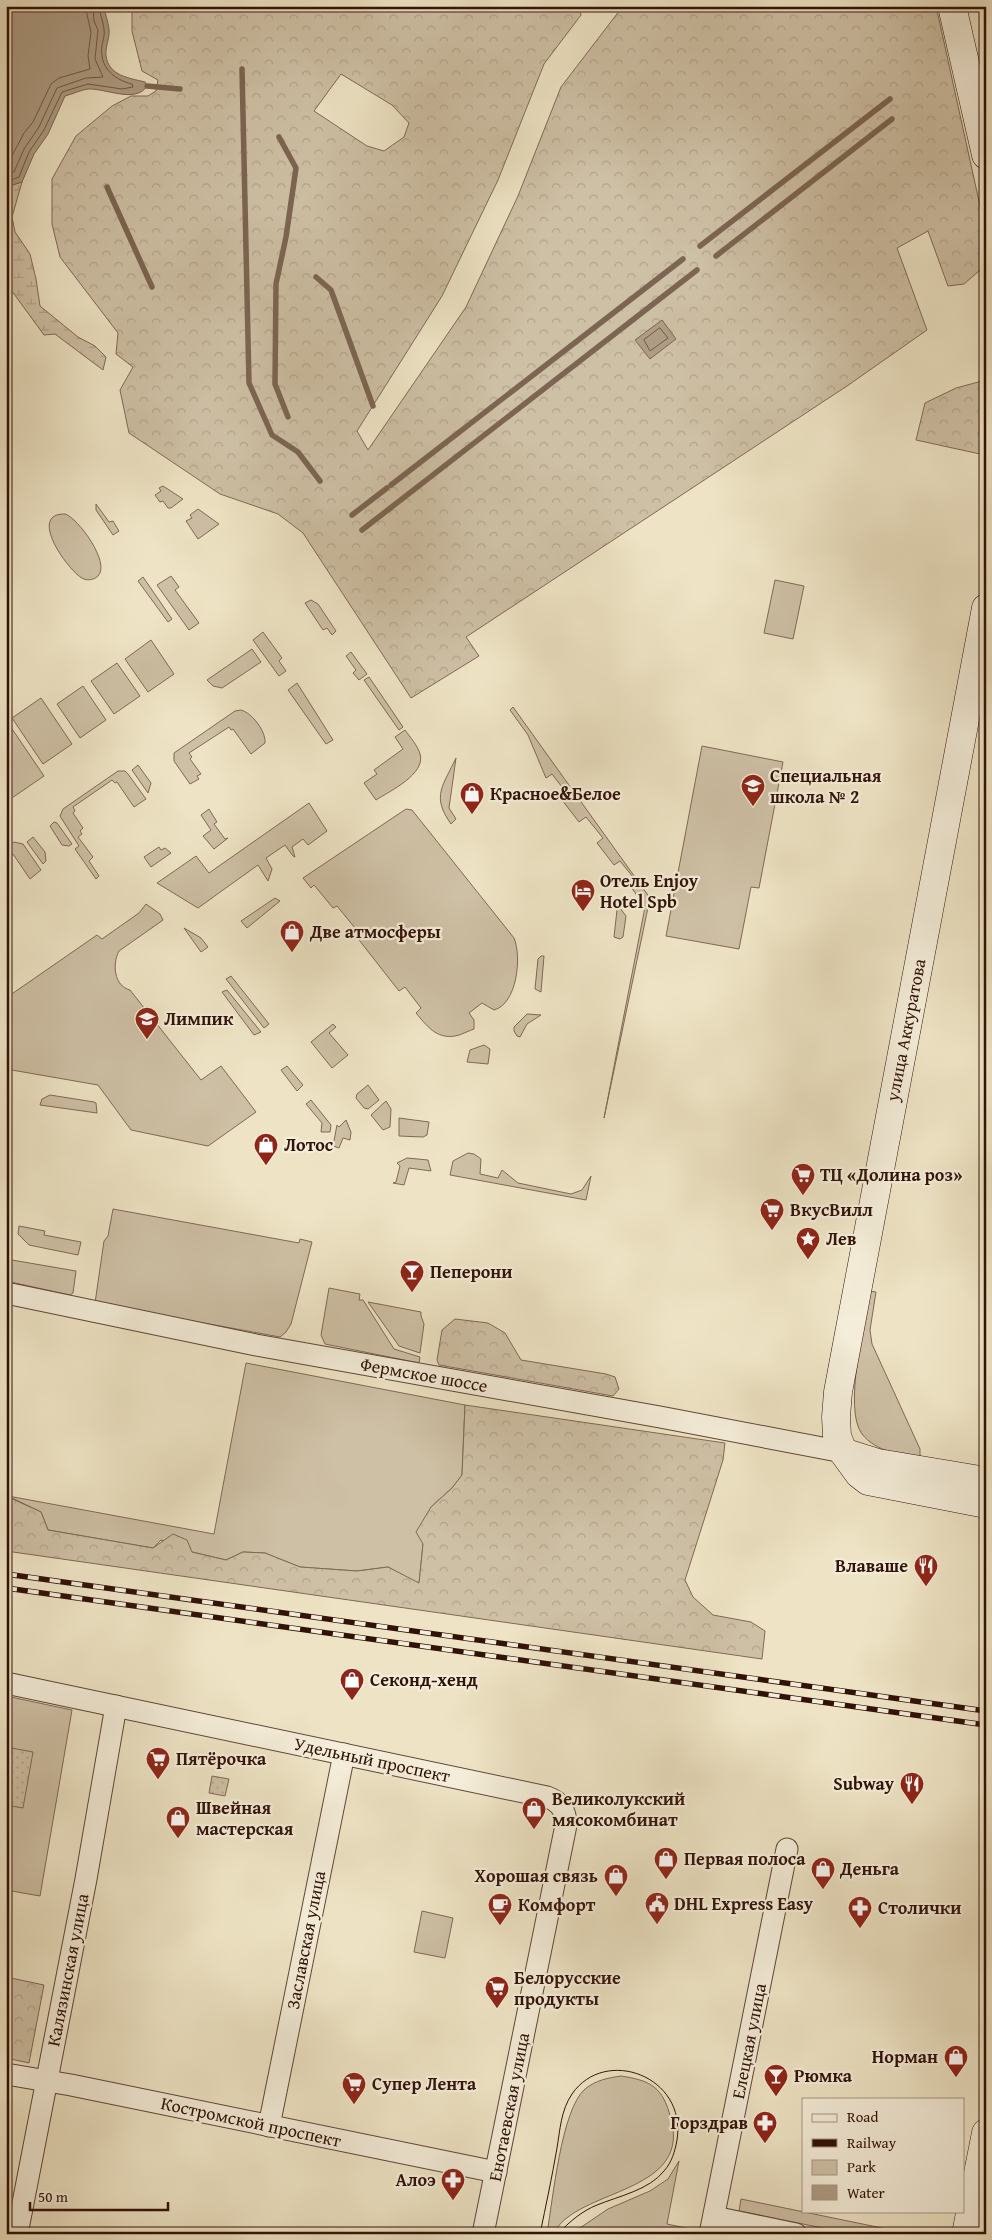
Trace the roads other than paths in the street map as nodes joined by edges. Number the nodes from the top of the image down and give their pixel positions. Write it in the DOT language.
graph roads {
  1 [pos="952,6"];
  2 [pos="986,155"];
  3 [pos="986,608"];
  4 [pos="6,1293"];
  5 [pos="843,1452"];
  6 [pos="986,1481"];
  7 [pos="986,1504"];
  8 [pos="6,1683"];
  9 [pos="116,1706"];
  10 [pos="344,1754"];
  11 [pos="559,1804"];
  12 [pos="787,1849"];
  13 [pos="6,2074"];
  14 [pos="46,2082"];
  15 [pos="269,2126"];
  16 [pos="986,2132"];
  17 [pos="496,2172"];
  18 [pos="712,2225"];
  19 [pos="17,2234"];
  20 [pos="483,2234"];
  21 [pos="796,2234"];
  22 [pos="966,2234"];
  1 -- 2 [label="street"];
  3 -- 5 [label="street, улица Аккуратова"];
  4 -- 5 [label="street, Фермское шоссе"];
  5 -- 6 [label="street, Фермское шоссе"];
  5 -- 7 [label="street"];
  8 -- 9 [label="street, Удельный проспект"];
  9 -- 10 [label="street, Удельный проспект"];
  9 -- 14 [label="street, Калязинская улица"];
  10 -- 11 [label="street, Удельный проспект"];
  10 -- 15 [label="street, Заславская улица"];
  11 -- 17 [label="street, Енотаевская улица"];
  12 -- 18 [label="street, Елецкая улица"];
  13 -- 14 [label="street, Костромской проспект"];
  14 -- 15 [label="street, Костромской проспект"];
  14 -- 19 [label="street, Калязинская улица"];
  15 -- 17 [label="street, Костромской проспект"];
  16 -- 22 [label="street"];
  17 -- 20 [label="street, Енотаевская улица"];
  18 -- 21 [label="street"];
}
